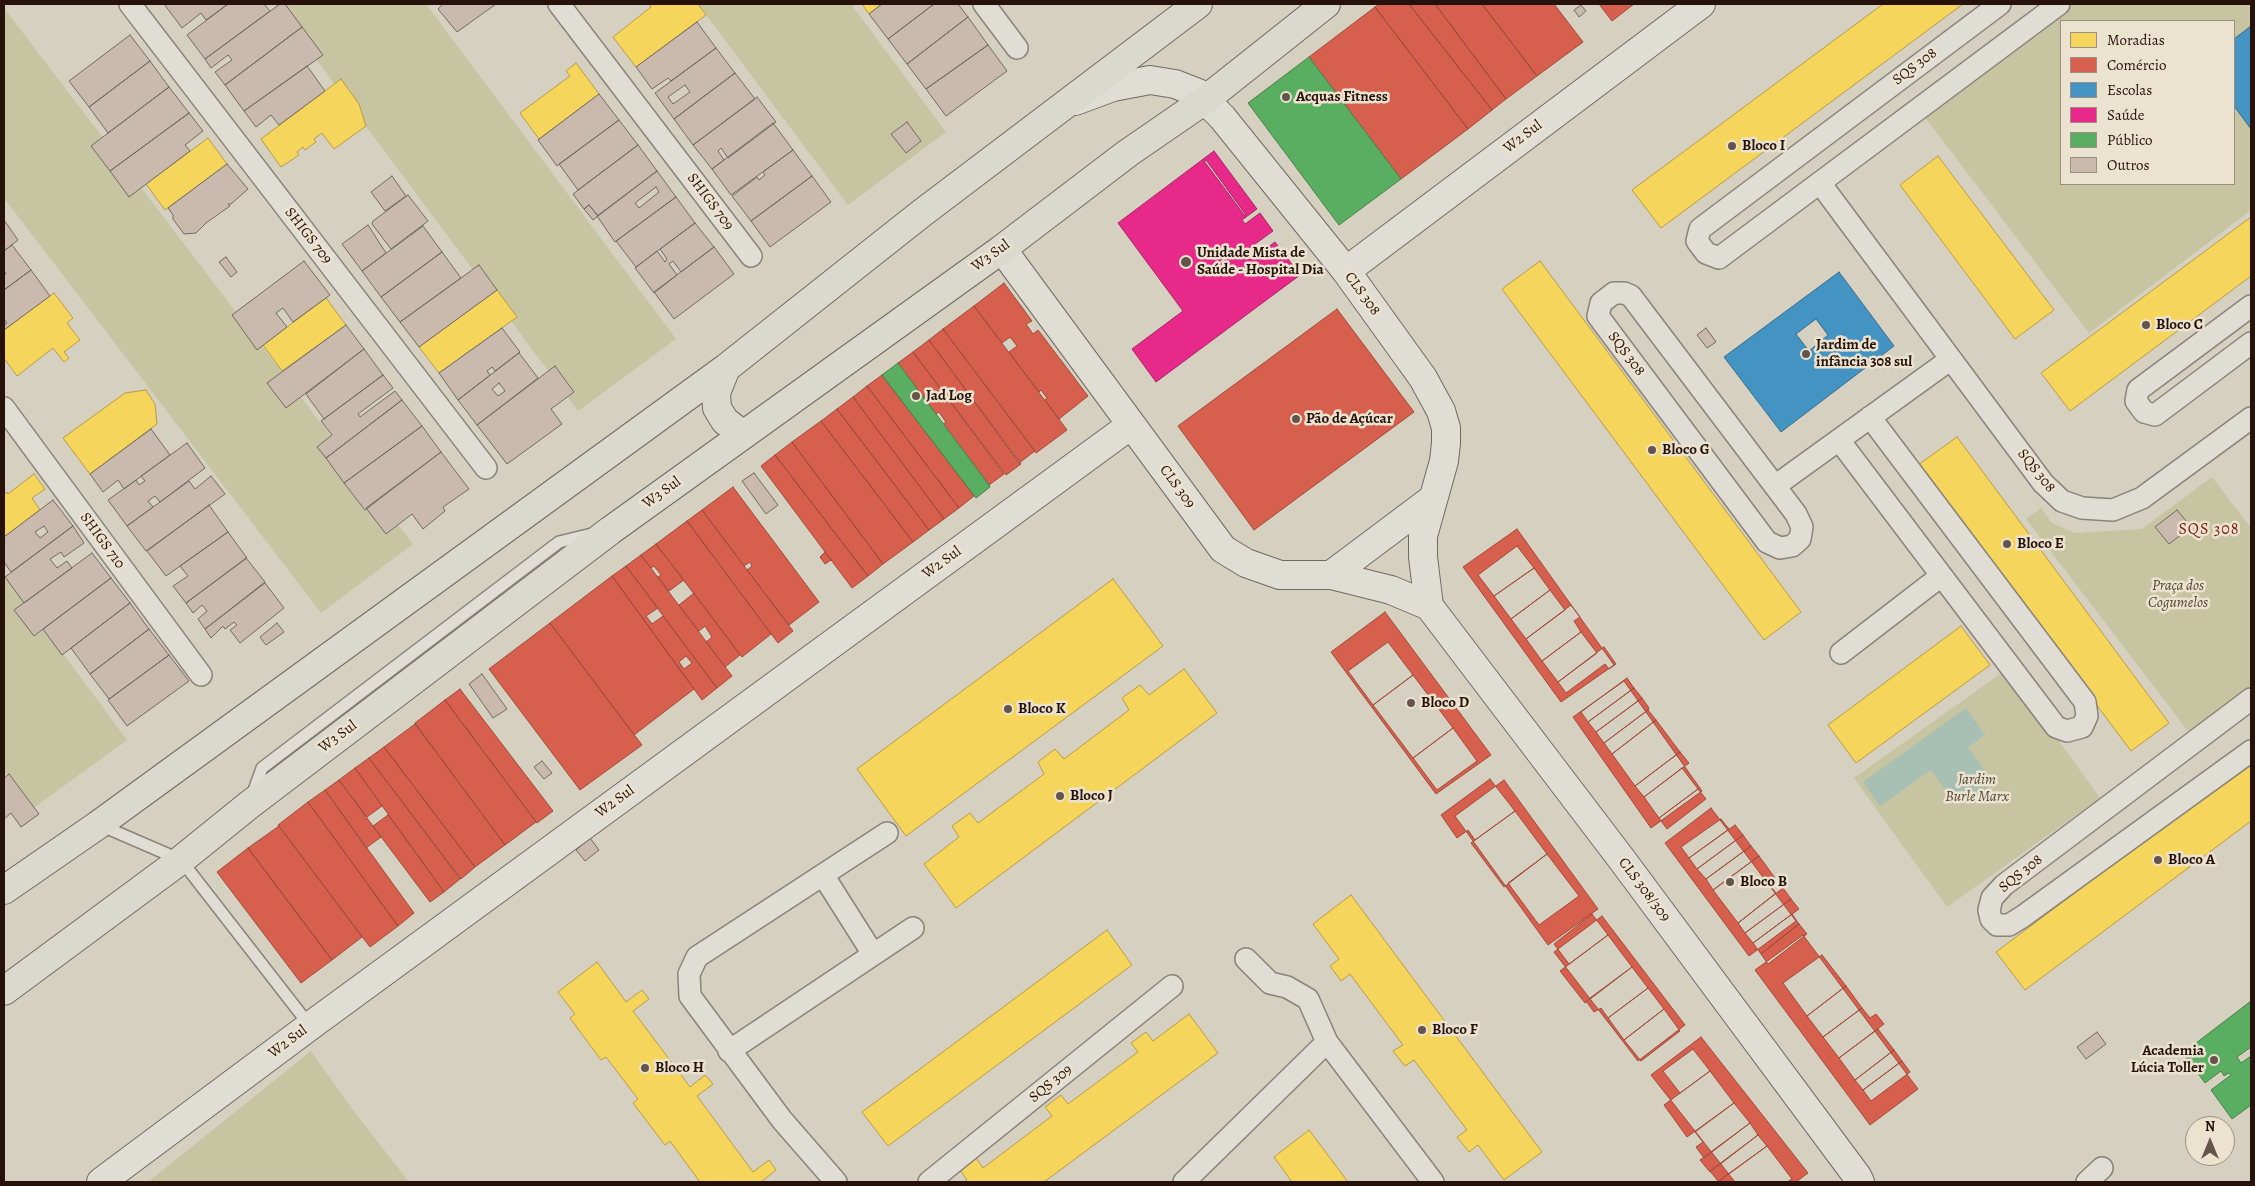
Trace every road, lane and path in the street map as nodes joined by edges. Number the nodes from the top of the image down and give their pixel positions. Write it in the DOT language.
graph roads {
  1 [pos="130,4"];
  2 [pos="559,4"];
  3 [pos="984,4"];
  4 [pos="1198,4"];
  5 [pos="1326,4"];
  6 [pos="1701,4"];
  7 [pos="2000,4"];
  8 [pos="2058,4"];
  9 [pos="1017,48"];
  10 [pos="1205,100"];
  11 [pos="1063,106"];
  12 [pos="1820,183"];
  13 [pos="1002,249"];
  14 [pos="751,256"];
  15 [pos="1346,271"];
  16 [pos="2251,306"];
  17 [pos="2251,343"];
  18 [pos="1951,359"];
  19 [pos="726,368"];
  20 [pos="4,408"];
  21 [pos="1870,417"];
  22 [pos="2251,418"];
  23 [pos="1131,424"];
  24 [pos="742,434"];
  25 [pos="1839,440"];
  26 [pos="486,468"];
  27 [pos="1775,486"];
  28 [pos="1431,500"];
  29 [pos="1331,574"];
  30 [pos="1941,576"];
  31 [pos="1429,606"];
  32 [pos="1842,653"];
  33 [pos="201,675"];
  34 [pos="2251,699"];
  35 [pos="2251,751"];
  36 [pos="98,825"];
  37 [pos="887,833"];
  38 [pos="181,860"];
  39 [pos="823,875"];
  40 [pos="4,890"];
  41 [pos="914,928"];
  42 [pos="873,954"];
  43 [pos="1246,959"];
  44 [pos="1172,986"];
  45 [pos="4,990"];
  46 [pos="310,1026"];
  47 [pos="1327,1042"];
  48 [pos="729,1051"];
  49 [pos="1198,1178"];
  50 [pos="1862,1180"];
  51 [pos="101,1182"];
  52 [pos="836,1182"];
  53 [pos="929,1182"];
  54 [pos="1434,1182"];
  1 -- 26 [label="street, SHIGS 709"];
  2 -- 14 [label="street, SHIGS 709"];
  3 -- 9 [label="street"];
  4 -- 11 [label="main road"];
  5 -- 10 [label="main road, W3 Sul"];
  6 -- 15 [label="street, W2 Sul"];
  7 -- 12 [label="street, SQS 308"];
  8 -- 12 [label="street, SQS 308"];
  10 -- 11 [label="street, CLS 308"];
  10 -- 13 [label="main road, W3 Sul"];
  10 -- 15 [label="street, CLS 308"];
  11 -- 19 [label="main road"];
  12 -- 18 [label="street, SQS 308"];
  13 -- 23 [label="street, CLS 309"];
  13 -- 24 [label="main road, W3 Sul"];
  15 -- 28 [label="street, CLS 308"];
  16 -- 17 [label="street"];
  18 -- 21 [label="street"];
  18 -- 22 [label="street, SQS 308"];
  19 -- 24 [label="main road"];
  19 -- 36 [label="main road"];
  20 -- 33 [label="street, SHIGS 710"];
  21 -- 25 [label="street"];
  21 -- 30 [label="street"];
  23 -- 29 [label="street, CLS 309"];
  23 -- 46 [label="street, W2 Sul"];
  24 -- 38 [label="main road, W3 Sul"];
  25 -- 27 [label="street"];
  25 -- 30 [label="street"];
  27 -- 27 [label="street, SQS 308"];
  28 -- 29 [label="street"];
  28 -- 31 [label="street, CLS 308"];
  29 -- 31 [label="street, CLS 309"];
  30 -- 32 [label="street"];
  31 -- 50 [label="street, CLS 308/309"];
  34 -- 35 [label="street, SQS 308"];
  36 -- 38 [label="lane"];
  36 -- 40 [label="main road"];
  37 -- 39 [label="street"];
  38 -- 45 [label="main road, W3 Sul"];
  38 -- 46 [label="lane"];
  39 -- 42 [label="street"];
  39 -- 48 [label="street"];
  41 -- 42 [label="street"];
  42 -- 48 [label="street"];
  43 -- 47 [label="street"];
  44 -- 53 [label="street, SQS 309"];
  46 -- 51 [label="street, W2 Sul"];
  47 -- 49 [label="street"];
  47 -- 54 [label="street"];
  48 -- 52 [label="street"];
}
